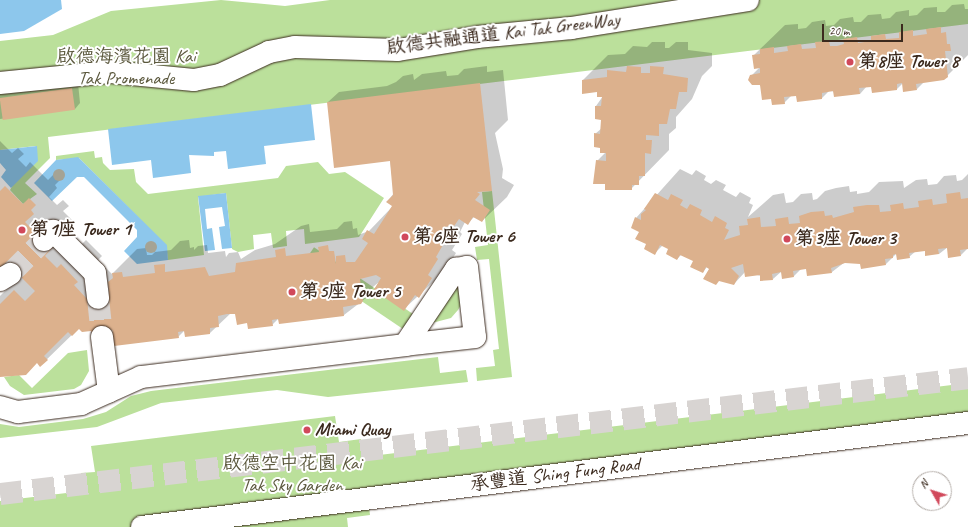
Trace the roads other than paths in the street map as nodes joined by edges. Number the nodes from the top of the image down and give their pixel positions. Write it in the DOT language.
graph roads {
  1 [pos="748,0"];
  2 [pos="0,83"];
  3 [pos="44,240"];
  4 [pos="98,298"];
  5 [pos="102,337"];
  6 [pos="405,345"];
  7 [pos="109,392"];
  8 [pos="0,407"];
  9 [pos="968,423"];
  10 [pos="142,527"];
  1 -- 2 [label="street, 啟德共融通道 Kai Tak GreenWay"];
  3 -- 4 [label="street"];
  5 -- 7 [label="street"];
  6 -- 7 [label="street"];
  7 -- 8 [label="street"];
  9 -- 10 [label="street, 承豐道 Shing Fung Road"];
}
